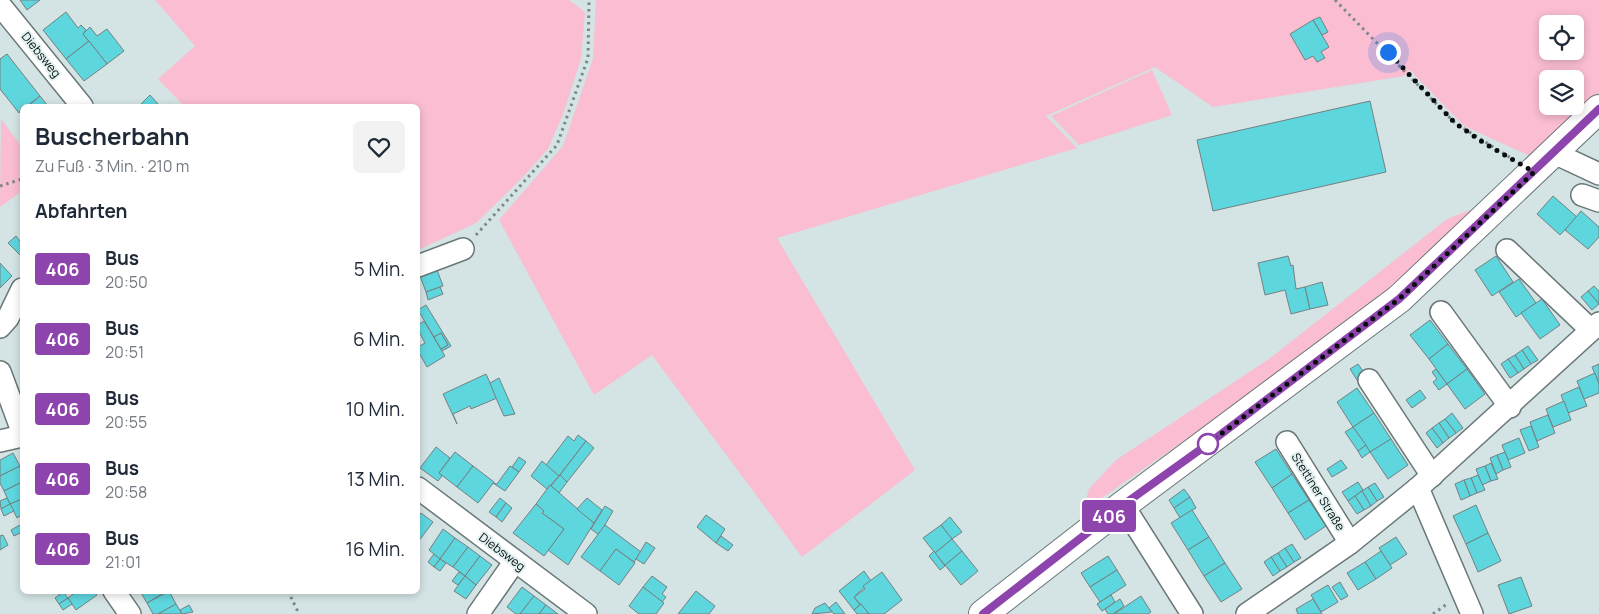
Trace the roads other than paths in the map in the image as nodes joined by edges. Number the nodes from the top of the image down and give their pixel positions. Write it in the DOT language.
graph roads {
  1 [pos="0,4"];
  2 [pos="80,104"];
  3 [pos="1599,109"];
  4 [pos="1554,153"];
  5 [pos="1599,174"];
  6 [pos="464,249"];
  7 [pos="1507,250"];
  8 [pos="420,265"];
  9 [pos="20,294"];
  10 [pos="1441,312"];
  11 [pos="0,327"];
  12 [pos="1595,327"];
  13 [pos="0,372"];
  14 [pos="1369,380"];
  15 [pos="1510,407"];
  16 [pos="20,426"];
  17 [pos="20,436"];
  18 [pos="0,441"];
  19 [pos="1287,442"];
  20 [pos="1425,482"];
  21 [pos="420,490"];
  22 [pos="1123,505"];
  23 [pos="1350,543"];
  24 [pos="514,562"];
  25 [pos="116,594"];
  26 [pos="130,614"];
  27 [pos="478,614"];
  28 [pos="586,614"];
  29 [pos="983,614"];
  30 [pos="1192,614"];
  31 [pos="1247,614"];
  32 [pos="1472,614"];
  1 -- 2 [label="street, Diebsweg"];
  3 -- 4 [label="main road"];
  4 -- 5 [label="street"];
  4 -- 22 [label="main road"];
  6 -- 8 [label="street"];
  7 -- 12 [label="street, Stettiner Straße"];
  9 -- 11 [label="street"];
  10 -- 15 [label="street"];
  12 -- 15 [label="street, Stettiner Straße"];
  13 -- 16 [label="street"];
  14 -- 20 [label="street"];
  15 -- 20 [label="street, Stettiner Straße"];
  17 -- 18 [label="street"];
  19 -- 23 [label="street, Stettiner Straße"];
  20 -- 23 [label="street, Stettiner Straße"];
  20 -- 32 [label="street"];
  21 -- 24 [label="street, Diebsweg"];
  22 -- 29 [label="main road"];
  22 -- 30 [label="street"];
  23 -- 31 [label="street, Stettiner Straße"];
  24 -- 27 [label="street"];
  24 -- 28 [label="street, Diebsweg"];
  25 -- 26 [label="street"];
}
